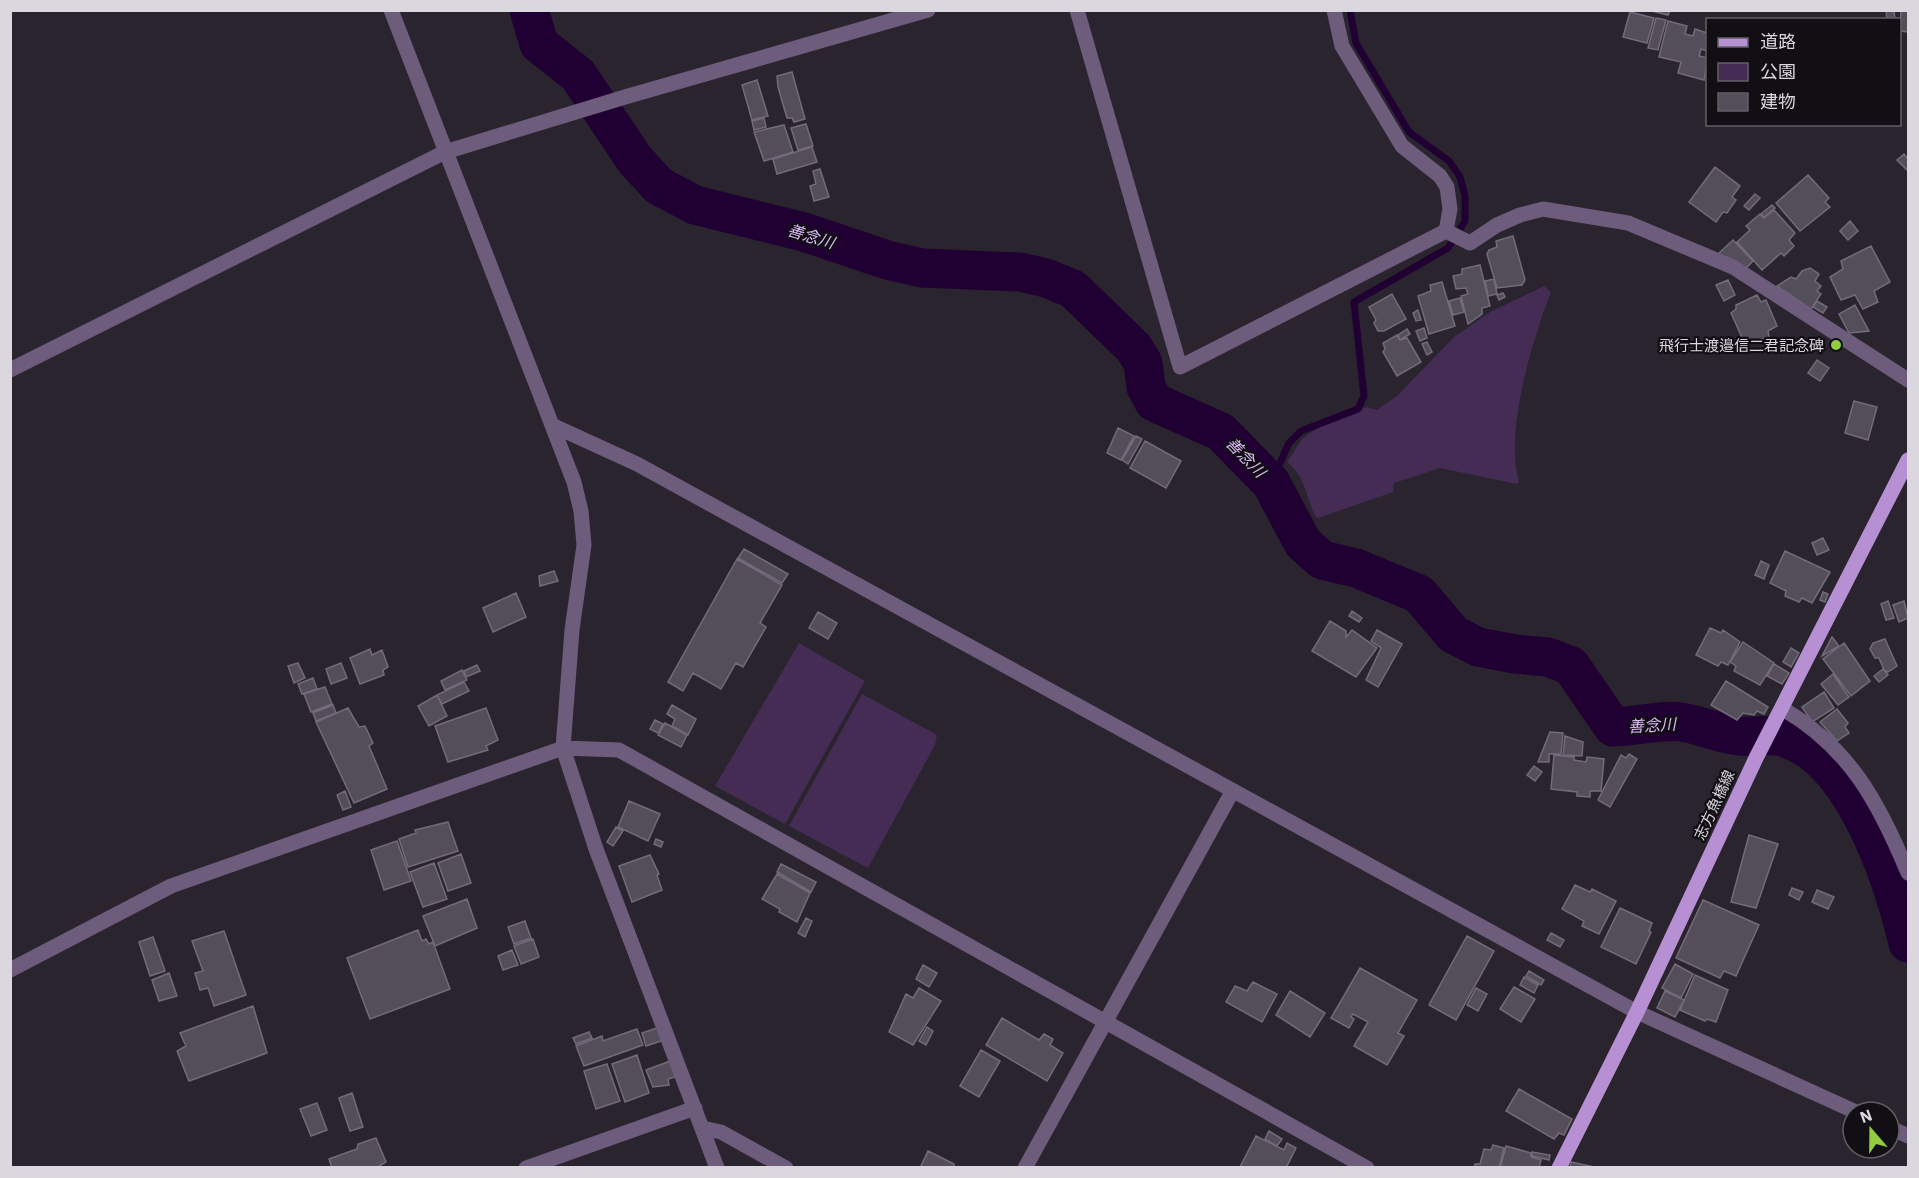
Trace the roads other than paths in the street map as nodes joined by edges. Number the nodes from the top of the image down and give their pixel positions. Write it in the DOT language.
graph roads {
  1 [pos="392,10"];
  2 [pos="928,10"];
  3 [pos="1077,10"];
  4 [pos="1334,10"];
  5 [pos="445,152"];
  6 [pos="1446,231"];
  7 [pos="10,370"];
  8 [pos="1908,380"];
  9 [pos="554,426"];
  10 [pos="1908,460"];
  11 [pos="1779,715"];
  12 [pos="563,748"];
  13 [pos="1232,792"];
  14 [pos="1908,873"];
  15 [pos="10,970"];
  16 [pos="1637,1012"];
  17 [pos="1104,1021"];
  18 [pos="1841,1105"];
  19 [pos="694,1108"];
  20 [pos="703,1128"];
  21 [pos="526,1167"];
  22 [pos="717,1167"];
  23 [pos="786,1167"];
  24 [pos="1025,1167"];
  25 [pos="1367,1167"];
  26 [pos="1559,1167"];
  1 -- 5 [label="street"];
  2 -- 5 [label="street"];
  3 -- 6 [label="street"];
  4 -- 6 [label="street"];
  5 -- 7 [label="street"];
  5 -- 9 [label="street"];
  6 -- 8 [label="street"];
  9 -- 12 [label="street"];
  9 -- 13 [label="street"];
  10 -- 11 [label="main road, 志方魚橋線"];
  11 -- 14 [label="street"];
  11 -- 16 [label="main road, 志方魚橋線"];
  12 -- 15 [label="street"];
  12 -- 17 [label="street"];
  12 -- 19 [label="street"];
  13 -- 16 [label="street"];
  13 -- 17 [label="street"];
  16 -- 18 [label="street"];
  16 -- 26 [label="main road, 志方魚橋線"];
  17 -- 24 [label="street"];
  17 -- 25 [label="street"];
  19 -- 20 [label="street"];
  19 -- 21 [label="street"];
  20 -- 22 [label="street"];
  20 -- 23 [label="street"];
}
